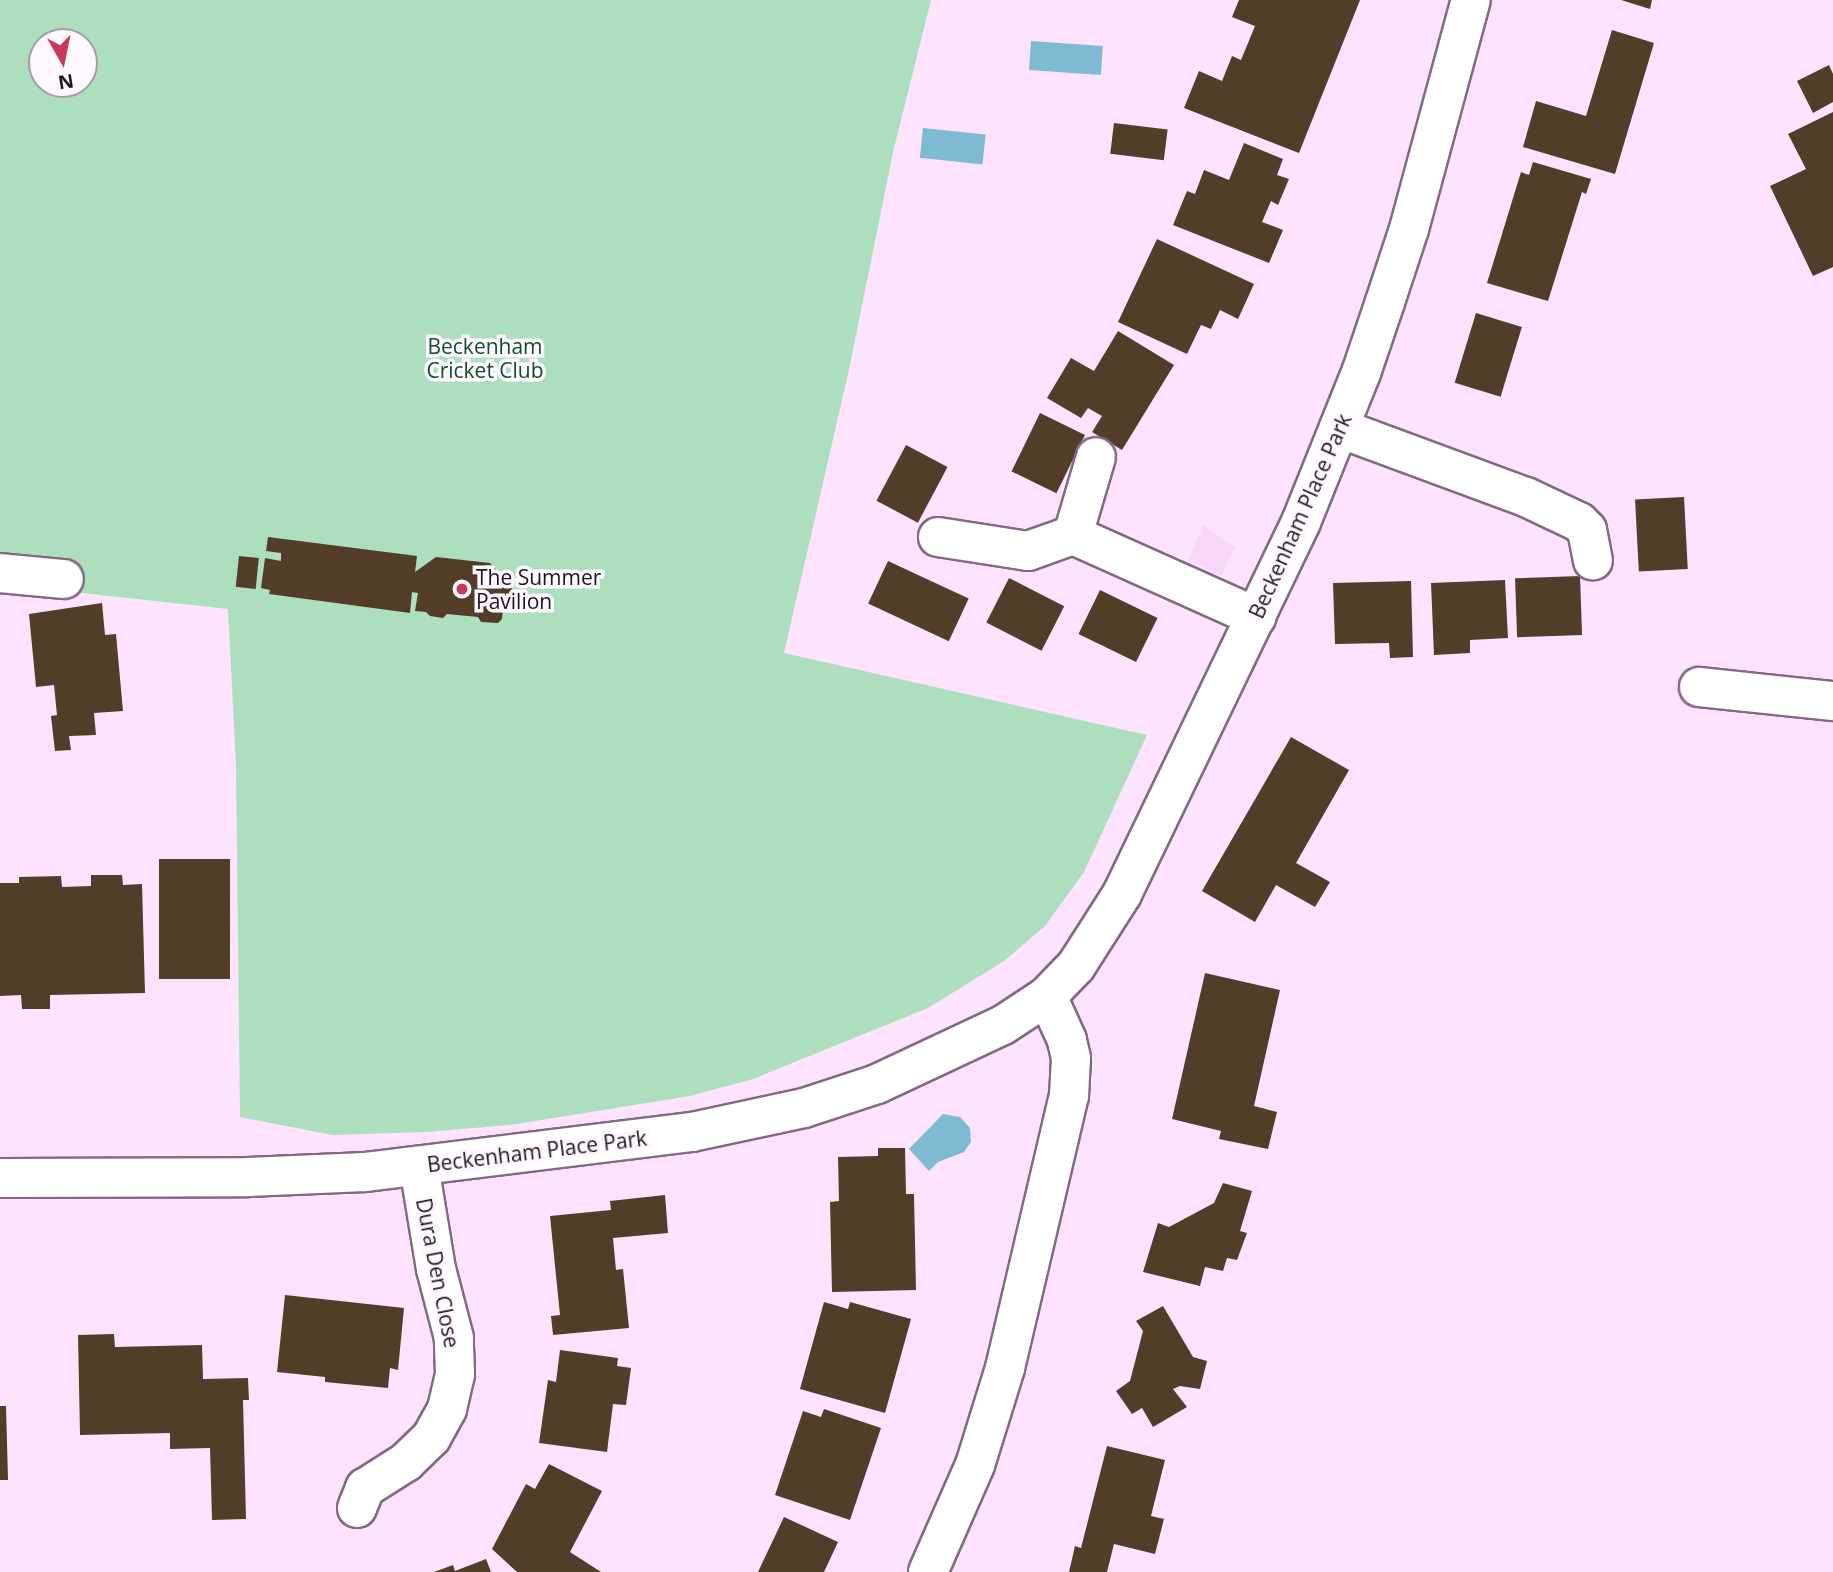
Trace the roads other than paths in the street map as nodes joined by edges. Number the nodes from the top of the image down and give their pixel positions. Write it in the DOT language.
graph roads {
  1 [pos="1471,0"];
  2 [pos="1339,428"];
  3 [pos="1097,457"];
  4 [pos="1073,535"];
  5 [pos="938,537"];
  6 [pos="1593,560"];
  7 [pos="0,573"];
  8 [pos="64,579"];
  9 [pos="1256,617"];
  10 [pos="1699,687"];
  11 [pos="1833,701"];
  12 [pos="1046,996"];
  13 [pos="419,1166"];
  14 [pos="0,1178"];
  15 [pos="357,1508"];
  16 [pos="928,1572"];
  1 -- 2 [label="street, Beckenham Place Park"];
  2 -- 6 [label="street"];
  2 -- 9 [label="street, Beckenham Place Park"];
  3 -- 4 [label="street"];
  4 -- 5 [label="street"];
  4 -- 9 [label="street"];
  7 -- 8 [label="street"];
  9 -- 12 [label="street, Beckenham Place Park"];
  10 -- 11 [label="street"];
  12 -- 13 [label="street, Beckenham Place Park"];
  12 -- 16 [label="street"];
  13 -- 14 [label="street, Beckenham Place Park"];
  13 -- 15 [label="street, Dura Den Close"];
}
